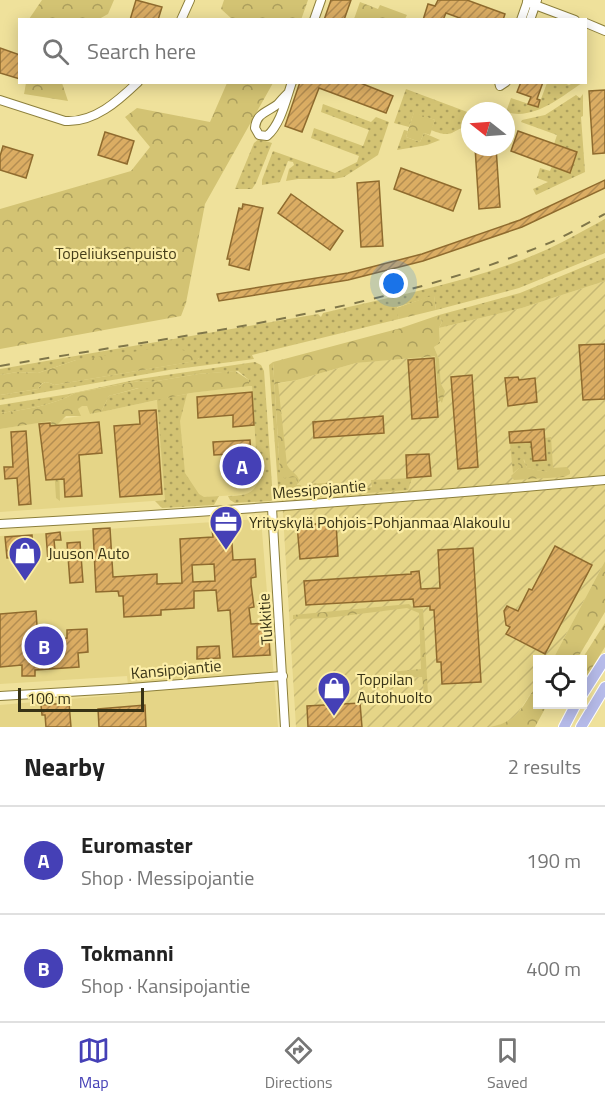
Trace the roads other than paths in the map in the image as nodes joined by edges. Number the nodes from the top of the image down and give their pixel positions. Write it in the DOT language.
graph roads {
  1 [pos="190,0"];
  2 [pos="321,0"];
  3 [pos="532,2"];
  4 [pos="182,18"];
  5 [pos="315,18"];
  6 [pos="522,18"];
  7 [pos="530,18"];
  8 [pos="570,18"];
  9 [pos="587,24"];
  10 [pos="605,31"];
  11 [pos="136,84"];
  12 [pos="291,84"];
  13 [pos="288,93"];
  14 [pos="0,100"];
  15 [pos="605,480"];
  16 [pos="272,508"];
  17 [pos="0,524"];
  18 [pos="605,659"];
  19 [pos="283,676"];
  20 [pos="587,687"];
  21 [pos="605,687"];
  22 [pos="0,696"];
  23 [pos="573,709"];
  24 [pos="285,727"];
  25 [pos="562,727"];
  26 [pos="581,727"];
  1 -- 4 [label="street"];
  2 -- 5 [label="street"];
  3 -- 6 [label="street"];
  3 -- 7 [label="street"];
  3 -- 8 [label="street"];
  9 -- 10 [label="street"];
  11 -- 14 [label="street"];
  12 -- 13 [label="street"];
  13 -- 13 [label="street"];
  15 -- 16 [label="street, Messipojantie"];
  16 -- 17 [label="street, Messipojantie"];
  16 -- 19 [label="street, Tukkitie"];
  18 -- 20 [label="main road"];
  19 -- 22 [label="street, Kansipojantie"];
  19 -- 24 [label="street, Tukkitie"];
  21 -- 26 [label="main road"];
  23 -- 25 [label="main road"];
}
